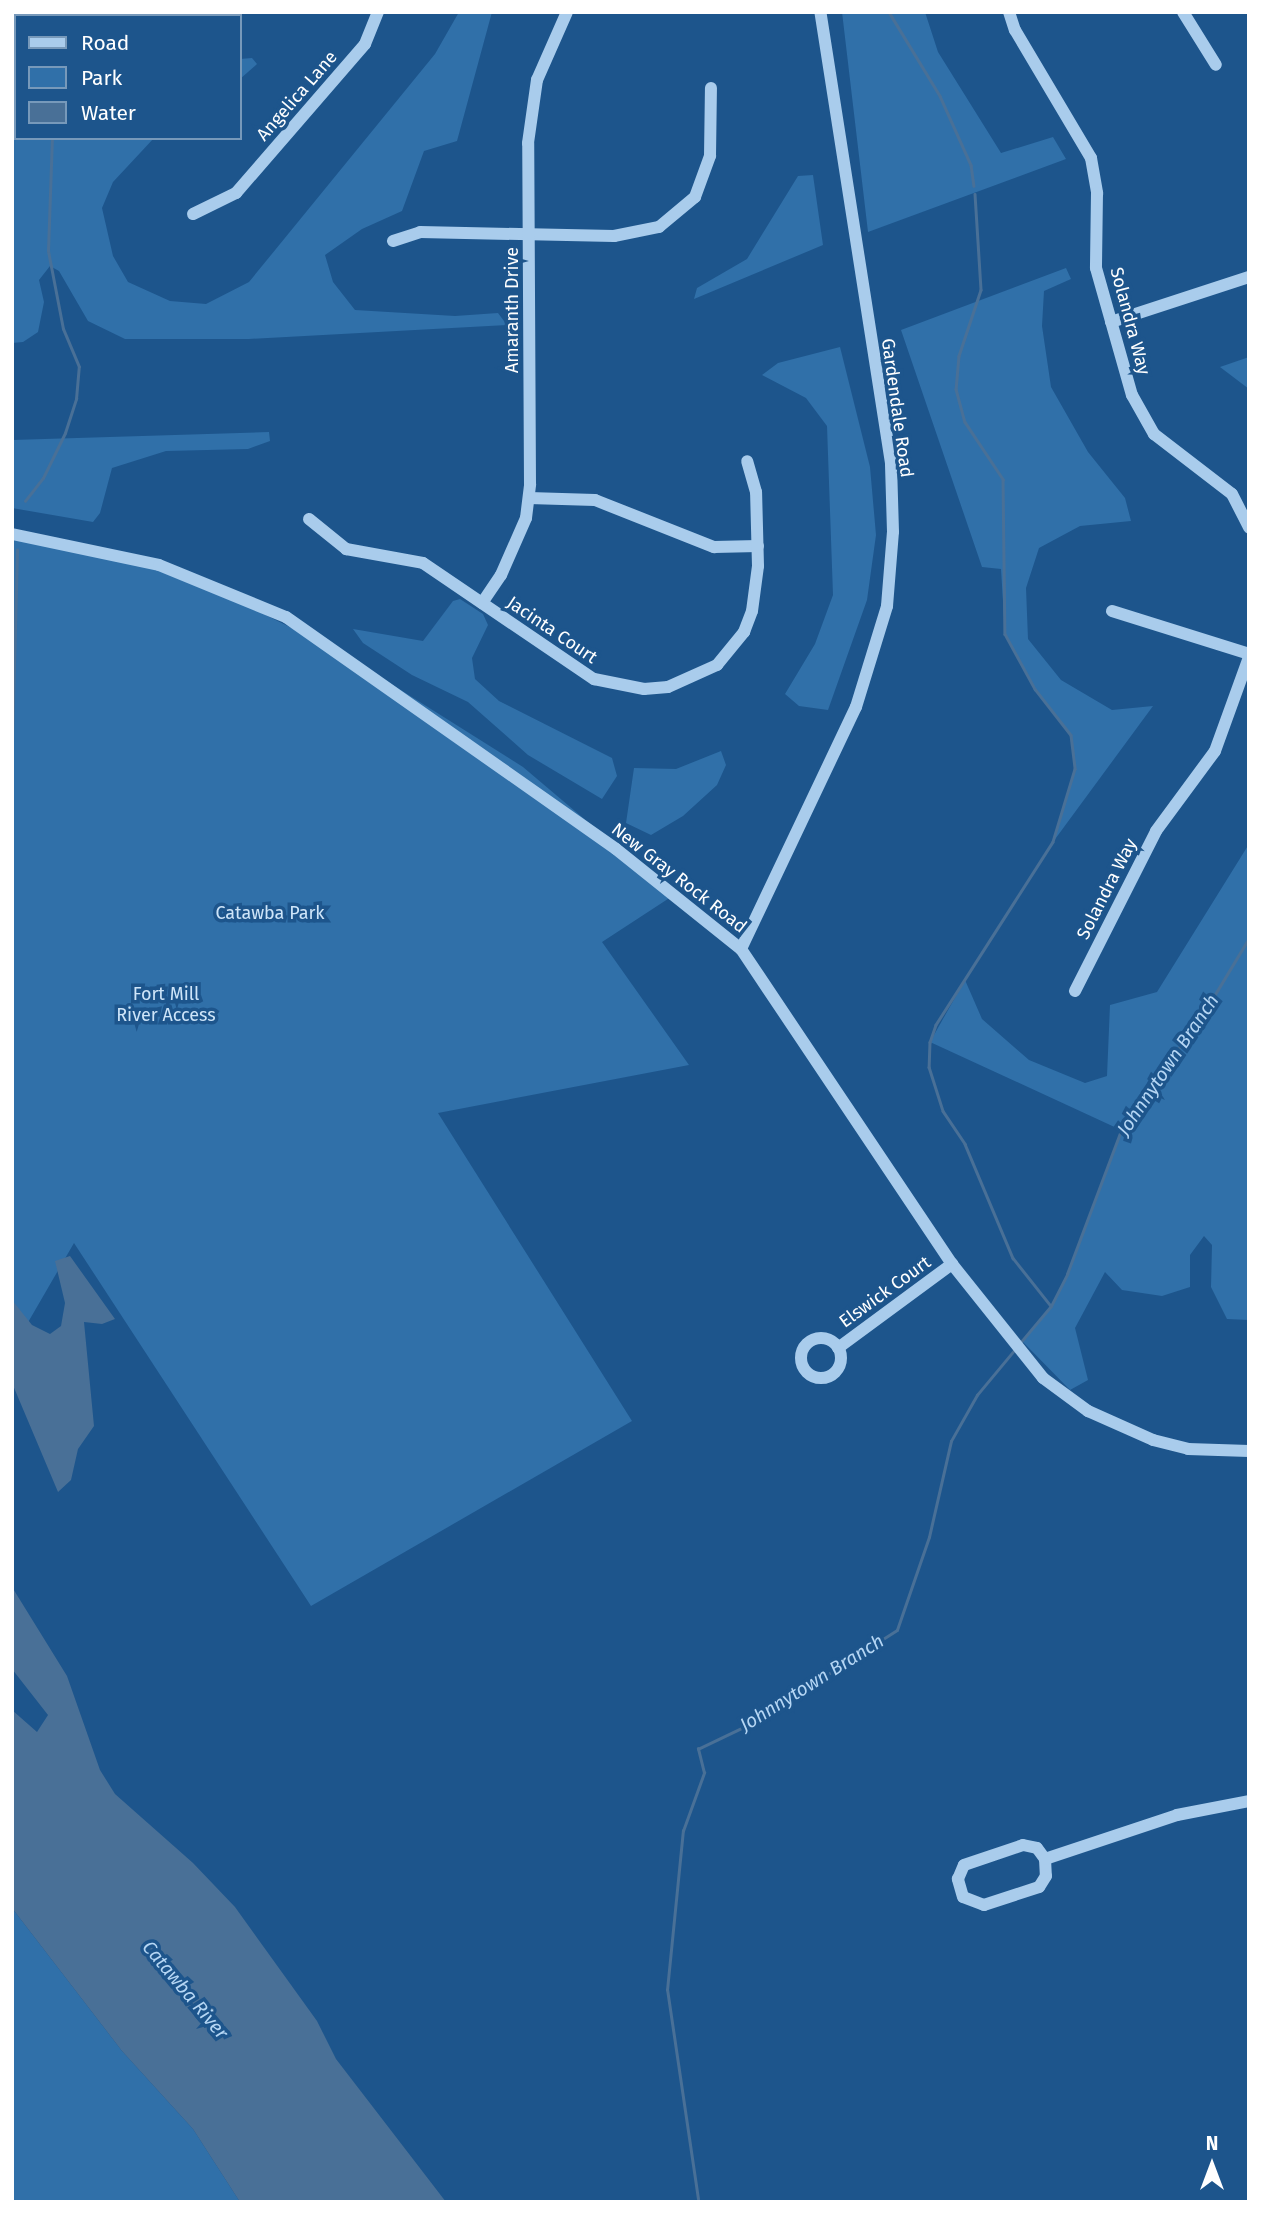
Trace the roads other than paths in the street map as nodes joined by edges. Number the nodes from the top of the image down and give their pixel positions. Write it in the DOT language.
graph roads {
  1 [pos="378,12"];
  2 [pos="567,12"];
  3 [pos="820,12"];
  4 [pos="1009,12"];
  5 [pos="1183,12"];
  6 [pos="1216,65"];
  7 [pos="711,88"];
  8 [pos="193,214"];
  9 [pos="529,234"];
  10 [pos="393,241"];
  11 [pos="1249,277"];
  12 [pos="1111,322"];
  13 [pos="747,461"];
  14 [pos="529,499"];
  15 [pos="309,519"];
  16 [pos="1248,524"];
  17 [pos="12,534"];
  18 [pos="758,546"];
  19 [pos="482,603"];
  20 [pos="1112,611"];
  21 [pos="1249,655"];
  22 [pos="741,949"];
  23 [pos="1075,991"];
  24 [pos="953,1264"];
  25 [pos="838,1348"];
  26 [pos="1249,1451"];
  27 [pos="1249,1801"];
  28 [pos="1045,1859"];
  1 -- 8 [label="street, Angelica Lane"];
  2 -- 9 [label="street, Amaranth Drive"];
  3 -- 22 [label="street, Gardendale Road"];
  4 -- 12 [label="street, Solandra Way"];
  5 -- 6 [label="street"];
  7 -- 9 [label="street"];
  9 -- 10 [label="street"];
  9 -- 14 [label="street, Amaranth Drive"];
  11 -- 12 [label="street"];
  12 -- 16 [label="street, Solandra Way"];
  13 -- 18 [label="street, Jacinta Court"];
  14 -- 18 [label="street"];
  14 -- 19 [label="street, Amaranth Drive"];
  15 -- 19 [label="street, Jacinta Court"];
  17 -- 22 [label="street, New Gray Rock Road"];
  18 -- 19 [label="street, Jacinta Court"];
  20 -- 21 [label="street"];
  21 -- 23 [label="street, Solandra Way"];
  22 -- 24 [label="street, New Gray Rock Road"];
  24 -- 25 [label="street, Elswick Court"];
  24 -- 26 [label="street, New Gray Rock Road"];
  27 -- 28 [label="street"];
  28 -- 28 [label="street"];
}
